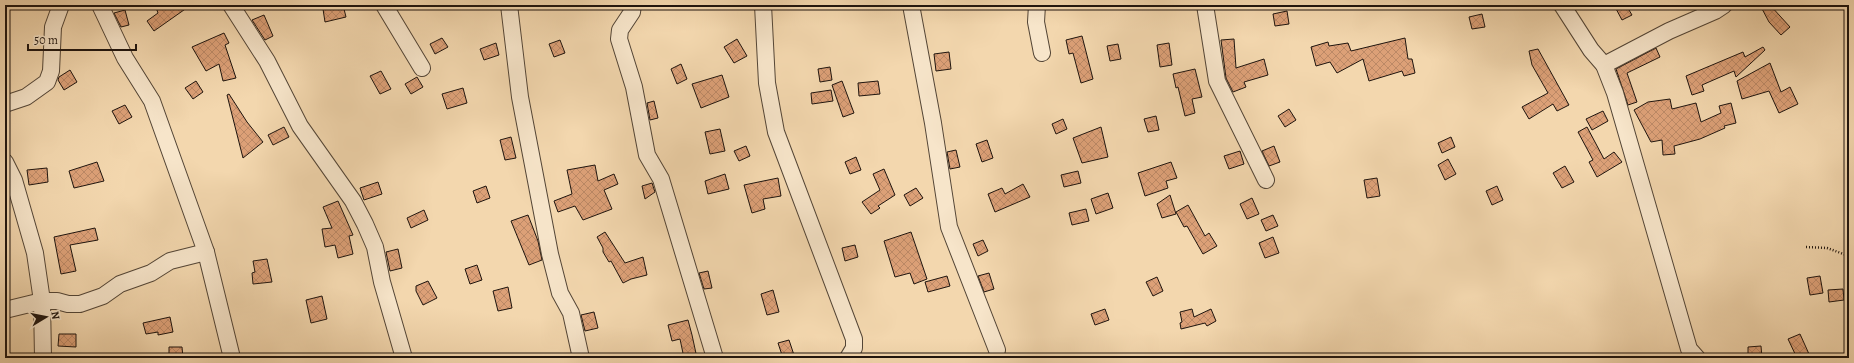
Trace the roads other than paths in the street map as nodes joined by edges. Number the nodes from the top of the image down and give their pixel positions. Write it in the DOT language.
graph roads {
  1 [pos="61,5"];
  2 [pos="100,5"];
  3 [pos="231,5"];
  4 [pos="384,5"];
  5 [pos="509,5"];
  6 [pos="633,5"];
  7 [pos="763,5"];
  8 [pos="911,5"];
  9 [pos="1037,5"];
  10 [pos="1205,5"];
  11 [pos="1562,5"];
  12 [pos="1724,5"];
  13 [pos="1042,53"];
  14 [pos="1604,65"];
  15 [pos="422,68"];
  16 [pos="5,104"];
  17 [pos="5,162"];
  18 [pos="1266,180"];
  19 [pos="206,252"];
  20 [pos="42,301"];
  21 [pos="5,310"];
  22 [pos="997,350"];
  23 [pos="1689,355"];
  24 [pos="43,358"];
  25 [pos="232,358"];
  26 [pos="404,358"];
  27 [pos="582,358"];
  28 [pos="715,358"];
  29 [pos="848,358"];
  1 -- 16 [label="street"];
  2 -- 19 [label="street"];
  3 -- 26 [label="street"];
  4 -- 15 [label="street"];
  5 -- 27 [label="street"];
  6 -- 28 [label="street"];
  7 -- 29 [label="street"];
  8 -- 22 [label="street"];
  9 -- 13 [label="street"];
  10 -- 18 [label="street"];
  11 -- 14 [label="street"];
  12 -- 14 [label="street"];
  14 -- 23 [label="street"];
  17 -- 20 [label="street"];
  19 -- 20 [label="street"];
  19 -- 25 [label="street"];
  20 -- 21 [label="street"];
  20 -- 24 [label="street"];
}
